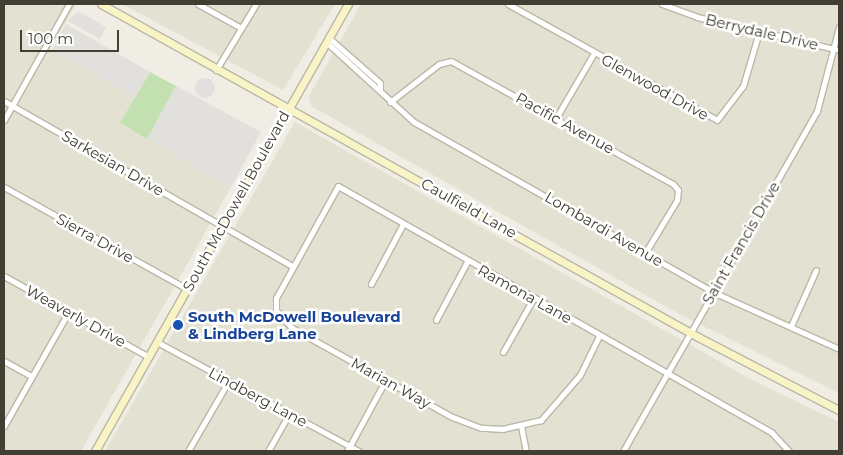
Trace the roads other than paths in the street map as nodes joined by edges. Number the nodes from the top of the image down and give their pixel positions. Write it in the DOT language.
graph roads {
  1 [pos="70,4"];
  2 [pos="101,4"];
  3 [pos="198,4"];
  4 [pos="256,4"];
  5 [pos="348,4"];
  6 [pos="508,4"];
  7 [pos="662,4"];
  8 [pos="839,27"];
  9 [pos="241,28"];
  10 [pos="759,32"];
  11 [pos="327,40"];
  12 [pos="835,48"];
  13 [pos="594,53"];
  14 [pos="216,70"];
  15 [pos="4,102"];
  16 [pos="390,102"];
  17 [pos="12,106"];
  18 [pos="290,106"];
  19 [pos="556,118"];
  20 [pos="4,120"];
  21 [pos="4,187"];
  22 [pos="402,226"];
  23 [pos="221,227"];
  24 [pos="645,253"];
  25 [pos="467,262"];
  26 [pos="292,266"];
  27 [pos="816,270"];
  28 [pos="4,276"];
  29 [pos="371,284"];
  30 [pos="187,289"];
  31 [pos="713,292"];
  32 [pos="533,299"];
  33 [pos="68,313"];
  34 [pos="436,320"];
  35 [pos="791,326"];
  36 [pos="689,332"];
  37 [pos="599,336"];
  38 [pos="157,342"];
  39 [pos="839,350"];
  40 [pos="502,352"];
  41 [pos="149,357"];
  42 [pos="4,361"];
  43 [pos="666,374"];
  44 [pos="31,376"];
  45 [pos="385,381"];
  46 [pos="228,382"];
  47 [pos="839,410"];
  48 [pos="289,414"];
  49 [pos="4,426"];
  50 [pos="521,426"];
  51 [pos="349,449"];
  52 [pos="96,451"];
  53 [pos="188,451"];
  54 [pos="268,451"];
  55 [pos="359,451"];
  56 [pos="526,451"];
  57 [pos="623,451"];
  58 [pos="790,451"];
  1 -- 17 [label="street"];
  2 -- 14 [label="main road, Caulfield Lane"];
  3 -- 9 [label="street"];
  4 -- 9 [label="street"];
  5 -- 11 [label="main road, South McDowell Boulevard"];
  6 -- 13 [label="street, Glenwood Drive"];
  7 -- 10 [label="street, Berrydale Drive"];
  8 -- 12 [label="street, Saint Francis Drive"];
  9 -- 14 [label="street"];
  10 -- 12 [label="street, Berrydale Drive"];
  10 -- 13 [label="street, Glenwood Drive"];
  11 -- 16 [label="street, Lombardi Avenue"];
  11 -- 18 [label="main road, South McDowell Boulevard"];
  12 -- 31 [label="street, Saint Francis Drive"];
  13 -- 19 [label="street"];
  14 -- 18 [label="main road, Caulfield Lane"];
  15 -- 17 [label="street, Sarkesian Drive"];
  16 -- 19 [label="street, Pacific Avenue"];
  16 -- 24 [label="street, Lombardi Avenue"];
  17 -- 20 [label="street"];
  17 -- 23 [label="street, Sarkesian Drive"];
  18 -- 23 [label="main road, South McDowell Boulevard"];
  18 -- 36 [label="main road, Caulfield Lane"];
  19 -- 24 [label="street, Pacific Avenue"];
  21 -- 30 [label="street, Sierra Drive"];
  22 -- 25 [label="street, Ramona Lane"];
  22 -- 26 [label="street, Ramona Lane"];
  22 -- 29 [label="street"];
  23 -- 26 [label="street"];
  23 -- 30 [label="main road, South McDowell Boulevard"];
  24 -- 31 [label="street, Lombardi Avenue"];
  25 -- 32 [label="street, Ramona Lane"];
  25 -- 34 [label="street"];
  26 -- 45 [label="street, Marian Way"];
  27 -- 35 [label="street"];
  28 -- 33 [label="street, Weaverly Drive"];
  30 -- 38 [label="main road, South McDowell Boulevard"];
  31 -- 35 [label="street, Lombardi Avenue"];
  31 -- 36 [label="street, Saint Francis Drive"];
  32 -- 37 [label="street, Ramona Lane"];
  32 -- 40 [label="street"];
  33 -- 41 [label="street, Weaverly Drive"];
  33 -- 44 [label="street"];
  35 -- 39 [label="street, Lombardi Avenue"];
  36 -- 43 [label="street, Saint Francis Drive"];
  36 -- 47 [label="main road, Caulfield Lane"];
  37 -- 43 [label="street, Ramona Lane"];
  37 -- 50 [label="street, Marian Way"];
  38 -- 41 [label="main road, South McDowell Boulevard"];
  38 -- 46 [label="street, Lindberg Lane"];
  41 -- 52 [label="main road, South McDowell Boulevard"];
  42 -- 44 [label="street"];
  43 -- 57 [label="street, Saint Francis Drive"];
  43 -- 58 [label="street, Ramona Lane"];
  44 -- 49 [label="street"];
  45 -- 50 [label="street, Marian Way"];
  45 -- 51 [label="street"];
  46 -- 48 [label="street, Lindberg Lane"];
  46 -- 53 [label="street"];
  48 -- 51 [label="street, Lindberg Lane"];
  48 -- 54 [label="street"];
  50 -- 56 [label="street"];
  51 -- 55 [label="street, Lindberg Lane"];
}
